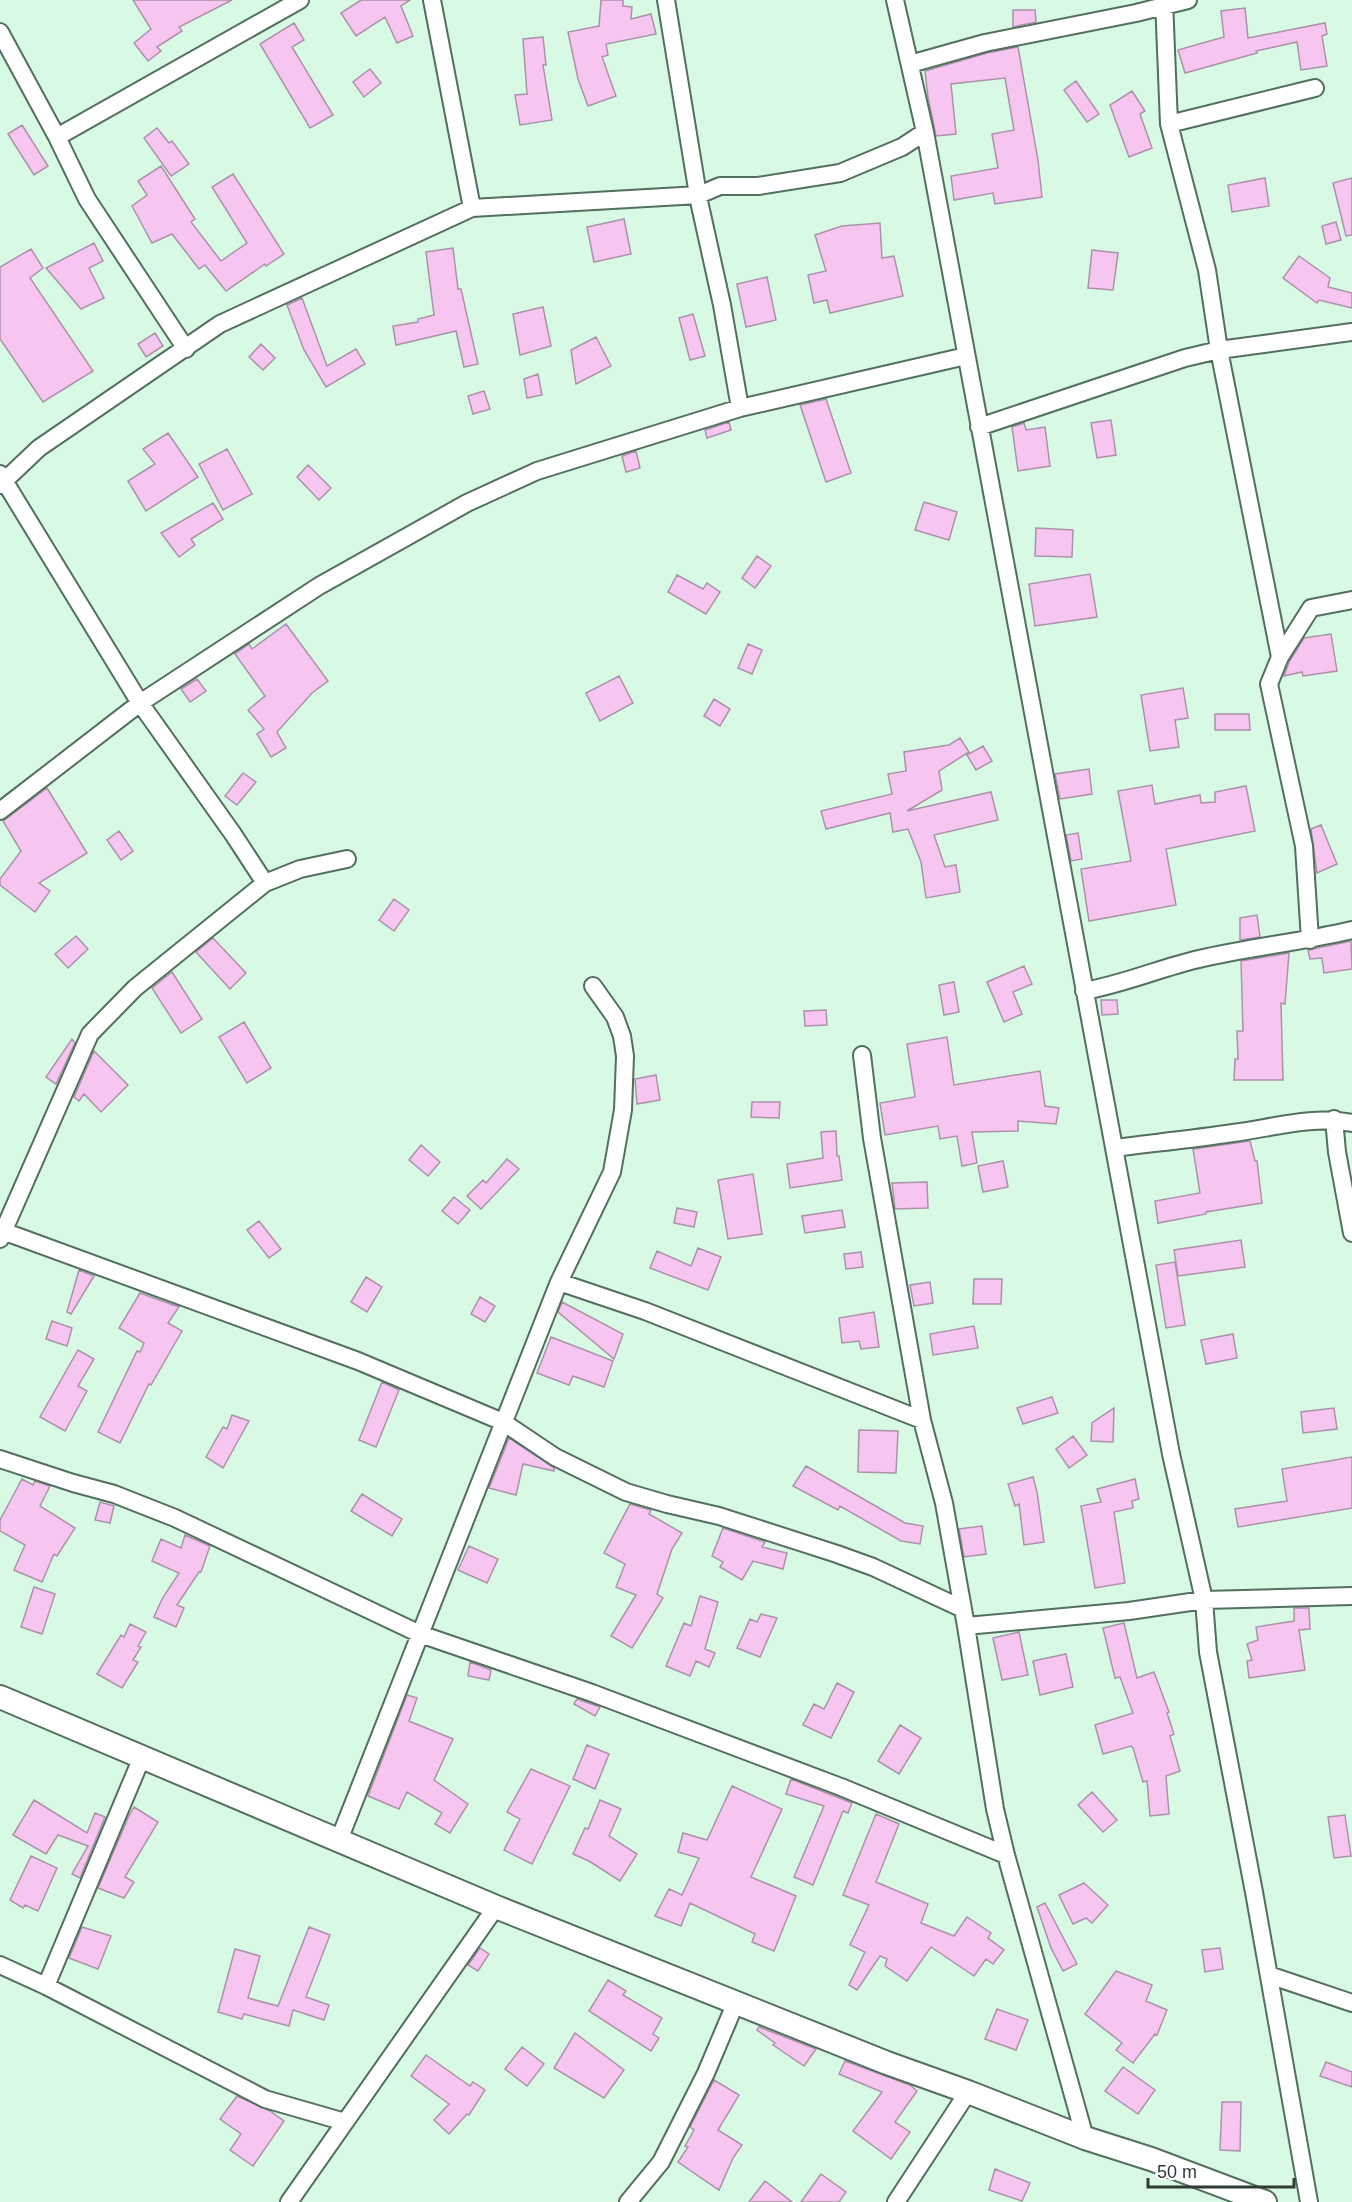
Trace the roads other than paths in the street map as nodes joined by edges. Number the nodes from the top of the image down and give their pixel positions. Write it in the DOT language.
graph roads {
  1 [pos="300,0"];
  2 [pos="432,0"];
  3 [pos="666,0"];
  4 [pos="895,0"];
  5 [pos="1188,0"];
  6 [pos="1165,3"];
  7 [pos="0,32"];
  8 [pos="909,64"];
  9 [pos="1315,88"];
  10 [pos="1169,124"];
  11 [pos="925,132"];
  12 [pos="57,138"];
  13 [pos="699,195"];
  14 [pos="472,208"];
  15 [pos="1352,332"];
  16 [pos="186,349"];
  17 [pos="1219,350"];
  18 [pos="966,356"];
  19 [pos="740,408"];
  20 [pos="979,427"];
  21 [pos="2,480"];
  22 [pos="1352,600"];
  23 [pos="1280,657"];
  24 [pos="140,703"];
  25 [pos="0,811"];
  26 [pos="347,859"];
  27 [pos="265,883"];
  28 [pos="1352,930"];
  29 [pos="1310,940"];
  30 [pos="593,986"];
  31 [pos="1084,991"];
  32 [pos="862,1055"];
  33 [pos="1334,1119"];
  34 [pos="1352,1123"];
  35 [pos="1114,1148"];
  36 [pos="1352,1233"];
  37 [pos="1,1234"];
  38 [pos="559,1282"];
  39 [pos="922,1419"];
  40 [pos="503,1422"];
  41 [pos="0,1459"];
  42 [pos="1352,1596"];
  43 [pos="1204,1600"];
  44 [pos="965,1618"];
  45 [pos="420,1634"];
  46 [pos="0,1697"];
  47 [pos="142,1757"];
  48 [pos="339,1840"];
  49 [pos="1006,1855"];
  50 [pos="496,1907"];
  51 [pos="0,1965"];
  52 [pos="1269,1975"];
  53 [pos="46,1986"];
  54 [pos="736,2002"];
  55 [pos="1352,2003"];
  56 [pos="968,2092"];
  57 [pos="345,2122"];
  58 [pos="1085,2138"];
  59 [pos="289,2202"];
  60 [pos="628,2202"];
  61 [pos="896,2202"];
  62 [pos="1265,2202"];
  63 [pos="1309,2202"];
  1 -- 12 [label="street"];
  2 -- 14 [label="street"];
  3 -- 13 [label="street"];
  4 -- 8 [label="street"];
  5 -- 6 [label="street"];
  6 -- 8 [label="street"];
  6 -- 10 [label="street"];
  7 -- 12 [label="street"];
  8 -- 11 [label="street"];
  9 -- 10 [label="street"];
  10 -- 17 [label="street"];
  11 -- 13 [label="street"];
  11 -- 18 [label="street"];
  12 -- 16 [label="street"];
  13 -- 14 [label="street"];
  13 -- 19 [label="street"];
  14 -- 16 [label="street"];
  15 -- 17 [label="street"];
  16 -- 21 [label="street"];
  17 -- 20 [label="street"];
  17 -- 23 [label="street"];
  18 -- 19 [label="street"];
  18 -- 20 [label="street"];
  19 -- 24 [label="street"];
  20 -- 31 [label="street"];
  21 -- 24 [label="street"];
  22 -- 23 [label="street"];
  23 -- 29 [label="street"];
  24 -- 25 [label="street"];
  24 -- 27 [label="street"];
  26 -- 27 [label="street"];
  27 -- 37 [label="street"];
  28 -- 29 [label="street"];
  29 -- 31 [label="street"];
  30 -- 38 [label="street"];
  31 -- 35 [label="street"];
  32 -- 39 [label="street"];
  33 -- 34 [label="street"];
  33 -- 35 [label="street"];
  33 -- 36 [label="street"];
  35 -- 43 [label="street"];
  37 -- 40 [label="street"];
  38 -- 39 [label="street"];
  38 -- 40 [label="street"];
  39 -- 44 [label="street"];
  40 -- 44 [label="street"];
  40 -- 45 [label="street"];
  41 -- 45 [label="street"];
  42 -- 43 [label="street"];
  43 -- 44 [label="street"];
  43 -- 52 [label="street"];
  44 -- 49 [label="street"];
  45 -- 48 [label="street"];
  45 -- 49 [label="street"];
  46 -- 47 [label="street"];
  47 -- 48 [label="street"];
  47 -- 53 [label="street"];
  48 -- 50 [label="street"];
  49 -- 58 [label="street"];
  50 -- 54 [label="street"];
  50 -- 57 [label="street"];
  51 -- 53 [label="street"];
  52 -- 55 [label="street"];
  52 -- 63 [label="street"];
  53 -- 57 [label="street"];
  54 -- 56 [label="street"];
  54 -- 60 [label="street"];
  56 -- 58 [label="street"];
  56 -- 61 [label="street"];
  57 -- 59 [label="street"];
  58 -- 62 [label="street"];
}
